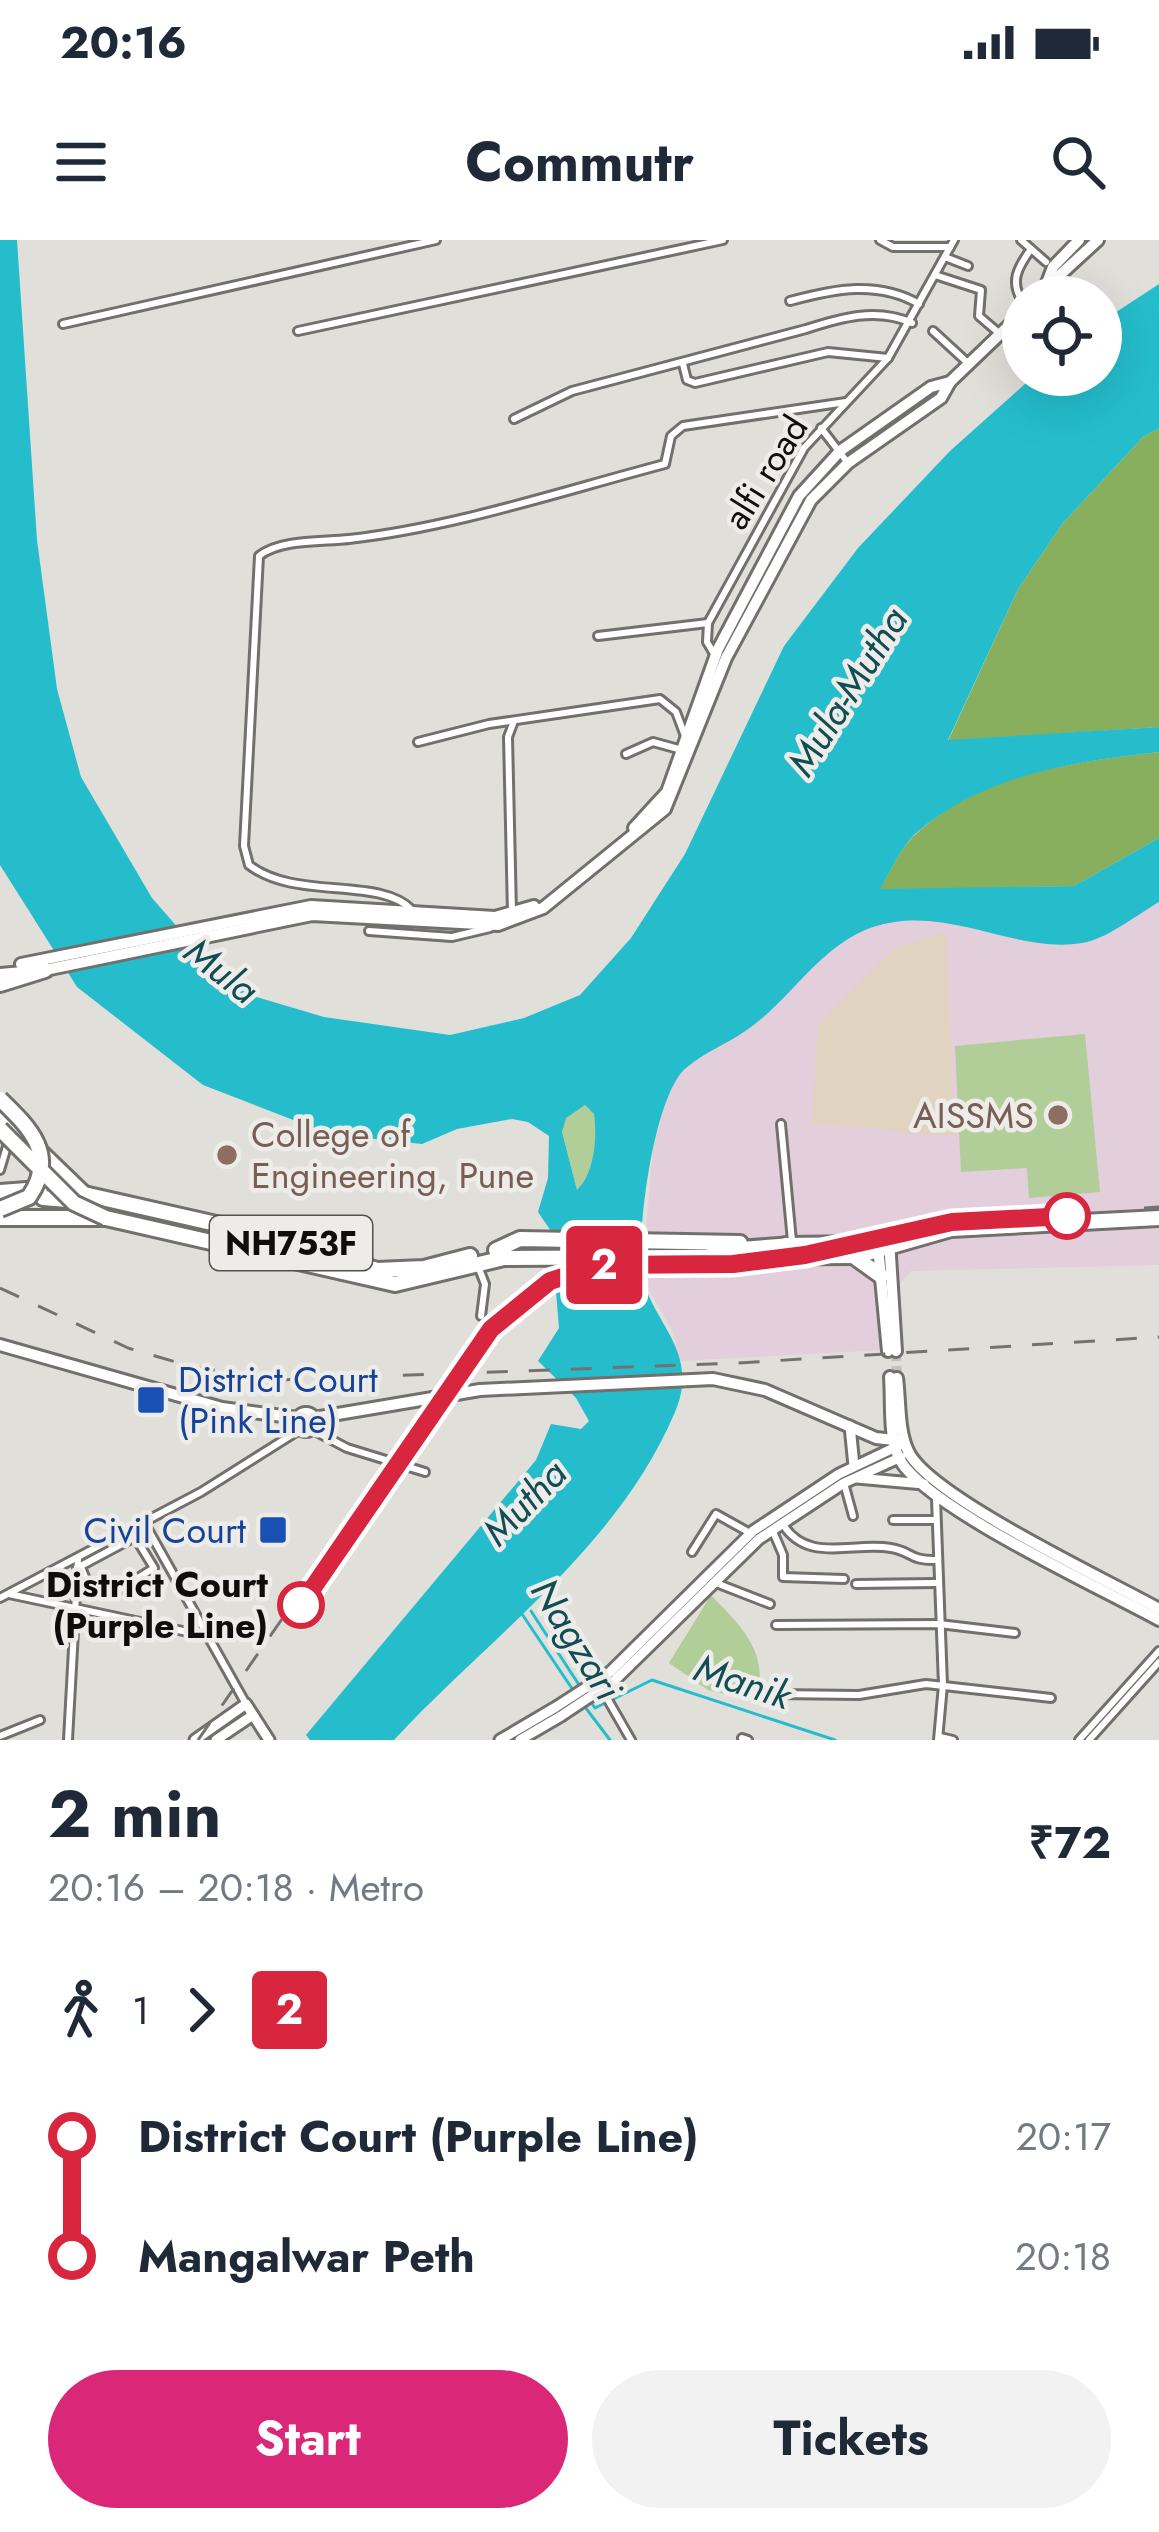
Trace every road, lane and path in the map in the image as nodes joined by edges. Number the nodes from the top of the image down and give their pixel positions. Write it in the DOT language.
graph roads {
  1 [pos="436,240"];
  2 [pos="723,240"];
  3 [pos="880,240"];
  4 [pos="1021,240"];
  5 [pos="1079,240"];
  6 [pos="1098,240"];
  7 [pos="952,244"];
  8 [pos="1031,249"];
  9 [pos="945,257"];
  10 [pos="1046,262"];
  11 [pos="968,266"];
  12 [pos="935,275"];
  13 [pos="1016,276"];
  14 [pos="1050,276"];
  15 [pos="1057,276"];
  16 [pos="790,301"];
  17 [pos="921,305"];
  18 [pos="912,323"];
  19 [pos="64,324"];
  20 [pos="933,331"];
  21 [pos="298,332"];
  22 [pos="1002,336"];
  23 [pos="888,358"];
  24 [pos="683,364"];
  25 [pos="970,366"];
  26 [pos="950,382"];
  27 [pos="846,403"];
  28 [pos="514,419"];
  29 [pos="821,428"];
  30 [pos="840,451"];
  31 [pos="848,463"];
  32 [pos="708,623"];
  33 [pos="598,637"];
  34 [pos="720,659"];
  35 [pos="514,721"];
  36 [pos="418,742"];
  37 [pos="684,744"];
  38 [pos="626,754"];
  39 [pos="289,914"];
  40 [pos="513,918"];
  41 [pos="417,919"];
  42 [pos="496,921"];
  43 [pos="369,931"];
  44 [pos="45,970"];
  45 [pos="0,971"];
  46 [pos="0,984"];
  47 [pos="0,1100"];
  48 [pos="0,1113"];
  49 [pos="781,1124"];
  50 [pos="3,1136"];
  51 [pos="30,1142"];
  52 [pos="33,1169"];
  53 [pos="0,1170"];
  54 [pos="79,1189"];
  55 [pos="18,1191"];
  56 [pos="52,1196"];
  57 [pos="0,1205"];
  58 [pos="1158,1213"];
  59 [pos="106,1218"];
  60 [pos="792,1245"];
  61 [pos="884,1246"];
  62 [pos="520,1248"];
  63 [pos="725,1251"];
  64 [pos="746,1254"];
  65 [pos="853,1256"];
  66 [pos="477,1263"];
  67 [pos="881,1276"];
  68 [pos="481,1316"];
  69 [pos="0,1345"];
  70 [pos="894,1378"];
  71 [pos="306,1424"];
  72 [pos="850,1426"];
  73 [pos="899,1444"];
  74 [pos="854,1466"];
  75 [pos="425,1472"];
  76 [pos="848,1481"];
  77 [pos="924,1484"];
  78 [pos="936,1494"];
  79 [pos="853,1516"];
  80 [pos="893,1520"];
  81 [pos="936,1520"];
  82 [pos="144,1523"];
  83 [pos="777,1526"];
  84 [pos="750,1533"];
  85 [pos="692,1552"];
  86 [pos="936,1560"];
  87 [pos="79,1564"];
  88 [pos="844,1579"];
  89 [pos="713,1581"];
  90 [pos="937,1583"];
  91 [pos="856,1584"];
  92 [pos="4,1596"];
  93 [pos="770,1604"];
  94 [pos="75,1606"];
  95 [pos="1159,1609"];
  96 [pos="1159,1620"];
  97 [pos="939,1624"];
  98 [pos="776,1625"];
  99 [pos="1015,1634"];
  100 [pos="211,1637"];
  101 [pos="652,1642"];
  102 [pos="1159,1652"];
  103 [pos="1159,1661"];
  104 [pos="944,1684"];
  105 [pos="774,1694"];
  106 [pos="1051,1698"];
  107 [pos="610,1702"];
  108 [pos="246,1703"];
  109 [pos="229,1714"];
  110 [pos="256,1719"];
  111 [pos="40,1720"];
  112 [pos="549,1721"];
  113 [pos="242,1733"];
  114 [pos="0,1736"];
  115 [pos="939,1738"];
  116 [pos="68,1740"];
  117 [pos="195,1740"];
  118 [pos="216,1740"];
  119 [pos="269,1740"];
  120 [pos="500,1740"];
  121 [pos="520,1740"];
  122 [pos="631,1740"];
  123 [pos="953,1740"];
  124 [pos="1079,1740"];
  125 [pos="1089,1740"];
  1 -- 19 [label="street"];
  2 -- 21 [label="street"];
  3 -- 7 [label="street"];
  4 -- 8 [label="street"];
  5 -- 14 [label="main road"];
  6 -- 15 [label="main road"];
  7 -- 9 [label="street, alfi road"];
  8 -- 10 [label="street"];
  8 -- 13 [label="street"];
  9 -- 11 [label="street"];
  9 -- 12 [label="street, alfi road"];
  12 -- 17 [label="street, alfi road"];
  12 -- 22 [label="street"];
  16 -- 17 [label="street"];
  17 -- 18 [label="street, alfi road"];
  18 -- 23 [label="street, alfi road"];
  18 -- 24 [label="street"];
  20 -- 25 [label="street"];
  22 -- 25 [label="main road"];
  23 -- 24 [label="street"];
  23 -- 27 [label="street, alfi road"];
  24 -- 28 [label="street"];
  25 -- 26 [label="main road"];
  26 -- 30 [label="main road"];
  26 -- 31 [label="main road"];
  27 -- 29 [label="street, alfi road"];
  27 -- 41 [label="street"];
  29 -- 30 [label="street"];
  29 -- 32 [label="street, alfi road"];
  30 -- 31 [label="street"];
  30 -- 34 [label="main road"];
  31 -- 34 [label="main road"];
  32 -- 33 [label="street"];
  32 -- 34 [label="street"];
  34 -- 37 [label="main road"];
  34 -- 40 [label="main road"];
  35 -- 36 [label="street"];
  35 -- 37 [label="street"];
  35 -- 40 [label="street"];
  37 -- 38 [label="street"];
  37 -- 40 [label="main road"];
  39 -- 41 [label="main road"];
  39 -- 44 [label="main road"];
  39 -- 45 [label="main road"];
  40 -- 42 [label="main road"];
  41 -- 42 [label="main road"];
  42 -- 43 [label="street"];
  44 -- 45 [label="main road"];
  44 -- 46 [label="highway"];
  47 -- 51 [label="highway"];
  47 -- 57 [label="highway, bridge"];
  48 -- 51 [label="highway"];
  49 -- 60 [label="street"];
  50 -- 52 [label="highway"];
  50 -- 53 [label="street"];
  50 -- 59 [label="highway, bridge"];
  51 -- 54 [label="highway"];
  52 -- 55 [label="highway"];
  52 -- 56 [label="highway"];
  54 -- 56 [label="highway"];
  54 -- 62 [label="highway, NH753F"];
  55 -- 56 [label="highway"];
  55 -- 57 [label="highway"];
  56 -- 57 [label="highway"];
  57 -- 59 [label="highway"];
  58 -- 61 [label="highway, NH753F"];
  59 -- 66 [label="highway, NH753F"];
  60 -- 61 [label="highway, NH753F"];
  60 -- 63 [label="highway, NH753F"];
  60 -- 64 [label="highway, NH753F"];
  61 -- 65 [label="highway, NH753F"];
  61 -- 67 [label="main road"];
  61 -- 67 [label="main road"];
  62 -- 63 [label="highway, NH753F"];
  62 -- 66 [label="highway, NH753F"];
  63 -- 64 [label="highway, NH753F"];
  64 -- 65 [label="highway, NH753F"];
  65 -- 67 [label="highway"];
  66 -- 68 [label="street"];
  69 -- 71 [label="main road"];
  70 -- 73 [label="main road"];
  71 -- 72 [label="main road"];
  71 -- 75 [label="street"];
  71 -- 82 [label="street"];
  72 -- 73 [label="main road"];
  72 -- 74 [label="main road"];
  73 -- 74 [label="main road"];
  73 -- 76 [label="main road"];
  73 -- 77 [label="main road"];
  73 -- 95 [label="main road"];
  74 -- 84 [label="main road"];
  76 -- 77 [label="main road"];
  76 -- 79 [label="street"];
  76 -- 83 [label="main road"];
  77 -- 78 [label="main road"];
  78 -- 81 [label="street"];
  78 -- 96 [label="main road"];
  80 -- 81 [label="street"];
  81 -- 86 [label="street"];
  82 -- 87 [label="street"];
  82 -- 100 [label="street"];
  83 -- 86 [label="street"];
  83 -- 88 [label="street"];
  83 -- 89 [label="main road"];
  84 -- 85 [label="street"];
  84 -- 101 [label="main road"];
  86 -- 90 [label="street"];
  87 -- 87 [label="street"];
  87 -- 92 [label="street"];
  87 -- 94 [label="street"];
  89 -- 93 [label="street"];
  89 -- 101 [label="main road"];
  90 -- 91 [label="street"];
  90 -- 97 [label="street"];
  92 -- 94 [label="street"];
  94 -- 100 [label="street"];
  94 -- 116 [label="street"];
  97 -- 98 [label="street"];
  97 -- 99 [label="street"];
  97 -- 104 [label="street"];
  100 -- 108 [label="street"];
  101 -- 112 [label="main road, bridge"];
  102 -- 124 [label="street"];
  103 -- 125 [label="street"];
  104 -- 105 [label="street"];
  104 -- 106 [label="street"];
  104 -- 115 [label="street"];
  107 -- 122 [label="street"];
  108 -- 109 [label="main road"];
  108 -- 110 [label="main road"];
  109 -- 113 [label="main road"];
  109 -- 117 [label="main road"];
  110 -- 113 [label="main road"];
  110 -- 119 [label="main road"];
  111 -- 114 [label="street"];
  112 -- 120 [label="main road"];
  112 -- 121 [label="main road"];
  113 -- 118 [label="main road"];
  115 -- 123 [label="street"];
}
